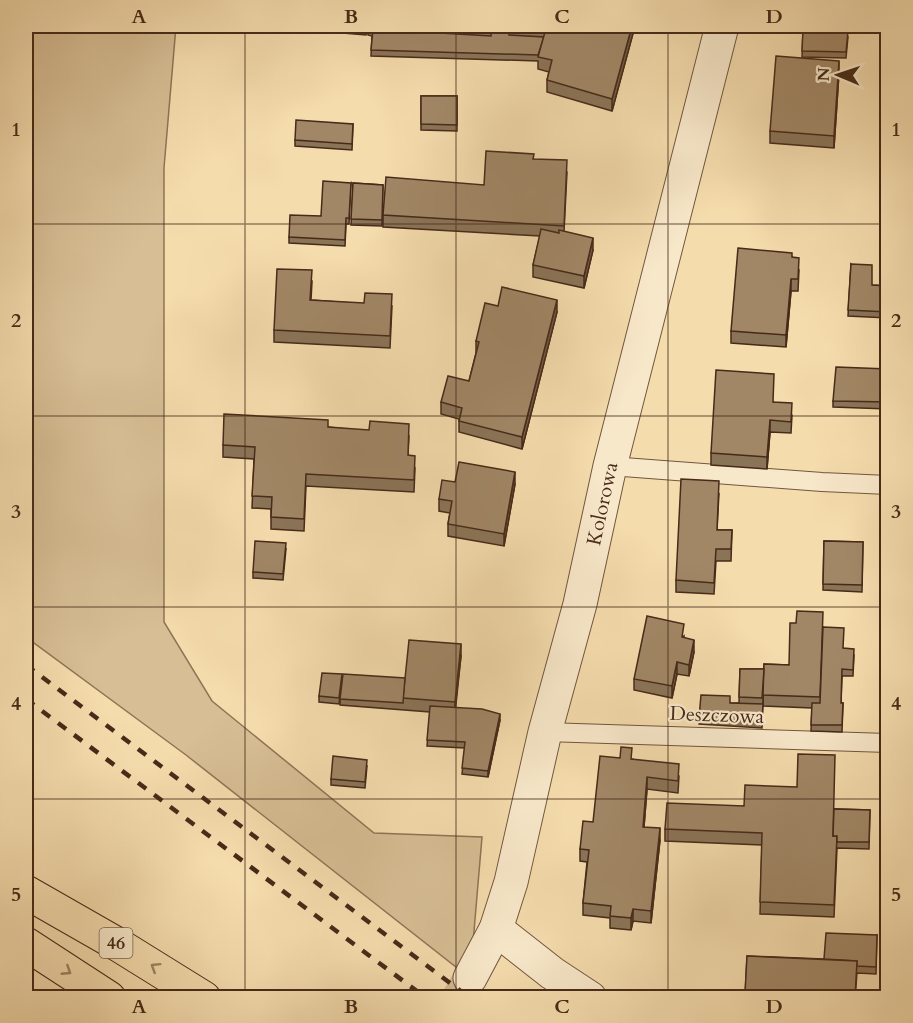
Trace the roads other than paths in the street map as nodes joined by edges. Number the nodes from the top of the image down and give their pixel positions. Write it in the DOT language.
graph roads {
  1 [pos="722,26"];
  2 [pos="610,466"];
  3 [pos="888,484"];
  4 [pos="545,732"];
  5 [pos="888,743"];
  6 [pos="26,892"];
  7 [pos="496,929"];
  8 [pos="26,944"];
  9 [pos="470,978"];
  10 [pos="110,998"];
  11 [pos="204,998"];
  12 [pos="590,998"];
  1 -- 2 [label="street, Kolorowa"];
  2 -- 3 [label="lane"];
  2 -- 4 [label="street, Kolorowa"];
  4 -- 5 [label="lane, Deszczowa"];
  4 -- 7 [label="street, Kolorowa"];
  11 -- 6 [label="main road, 46, one-way"];
  7 -- 9 [label="street, Kolorowa"];
  7 -- 12 [label="street"];
  8 -- 10 [label="main road, 46, one-way"];
}
